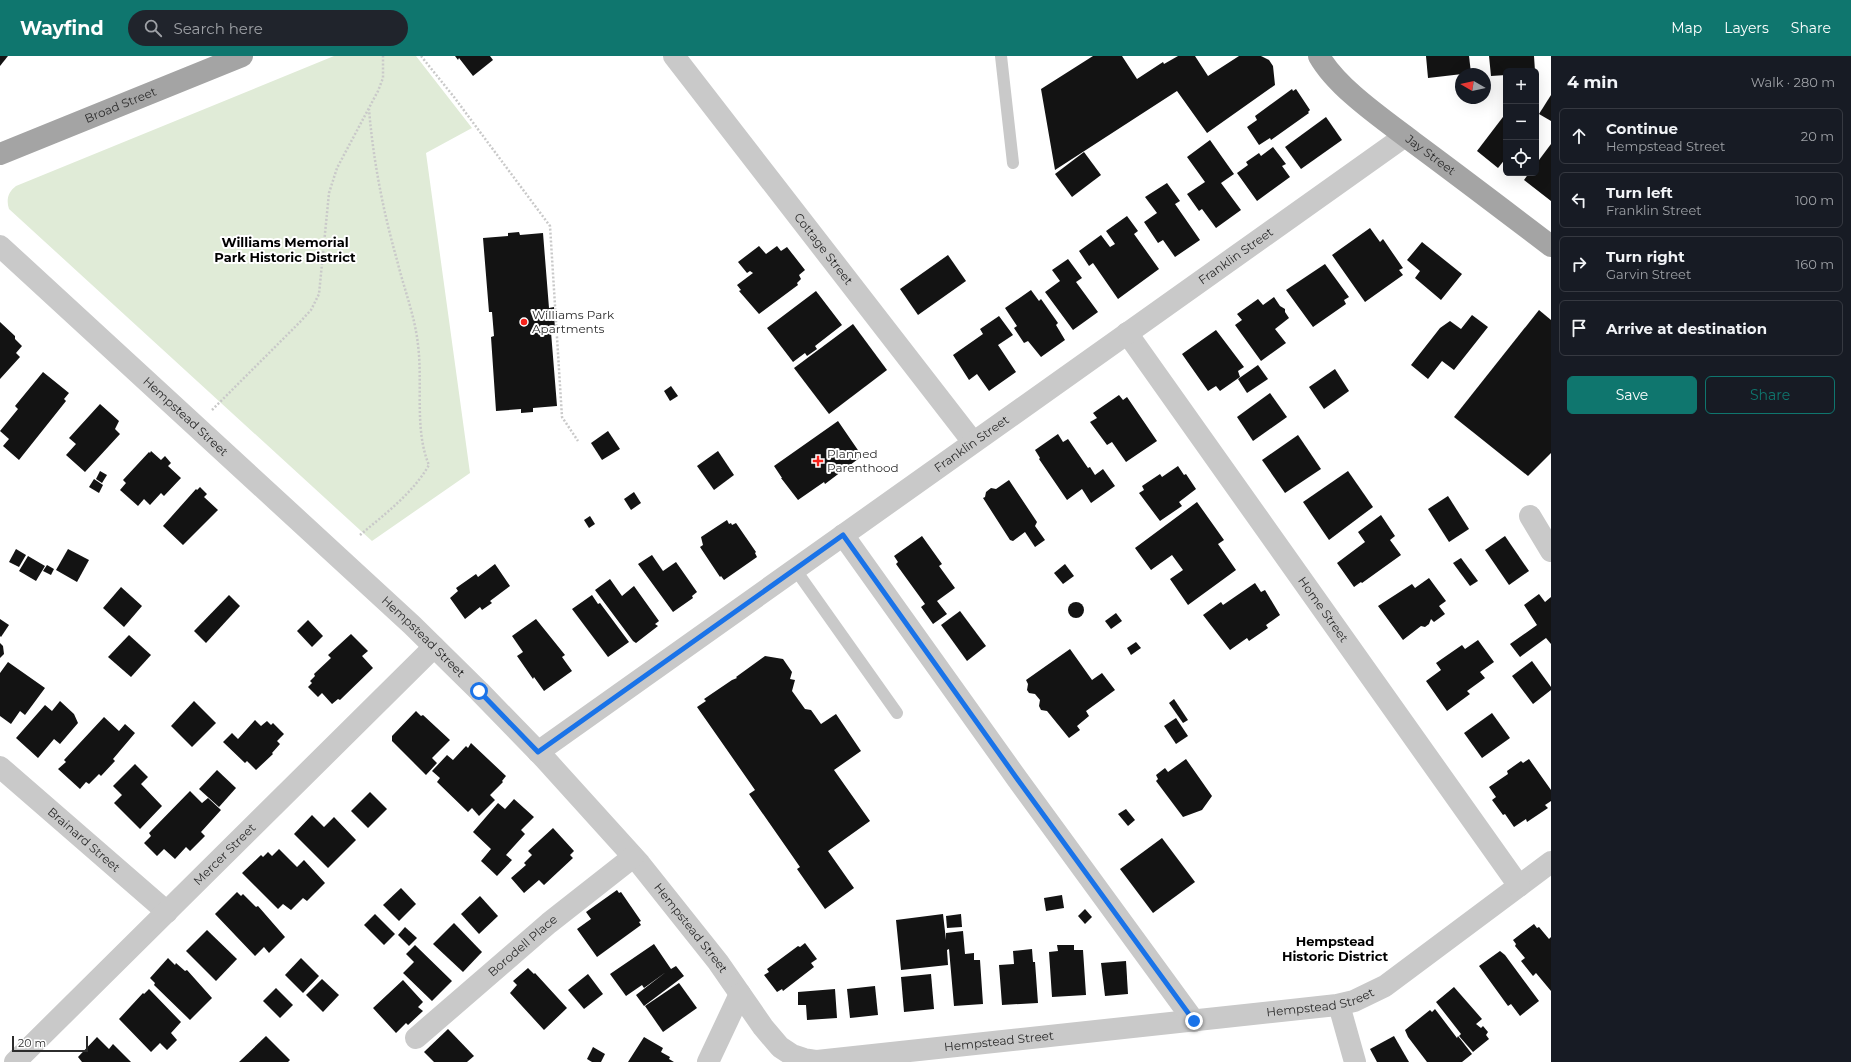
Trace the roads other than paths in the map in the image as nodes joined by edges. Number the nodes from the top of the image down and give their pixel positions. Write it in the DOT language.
graph roads {
  1 [pos="242,56"];
  2 [pos="674,56"];
  3 [pos="1002,56"];
  4 [pos="1319,56"];
  5 [pos="1405,136"];
  6 [pos="0,154"];
  7 [pos="1013,163"];
  8 [pos="0,246"];
  9 [pos="1551,246"];
  10 [pos="1127,333"];
  11 [pos="974,442"];
  12 [pos="1530,516"];
  13 [pos="843,535"];
  14 [pos="1551,551"];
  15 [pos="795,569"];
  16 [pos="434,646"];
  17 [pos="897,713"];
  18 [pos="538,752"];
  19 [pos="0,768"];
  20 [pos="633,857"];
  21 [pos="1551,862"];
  22 [pos="1519,886"];
  23 [pos="167,912"];
  24 [pos="740,994"];
  25 [pos="1339,1005"];
  26 [pos="1194,1021"];
  27 [pos="416,1038"];
  28 [pos="15,1062"];
  29 [pos="708,1062"];
  30 [pos="816,1062"];
  31 [pos="1355,1062"];
  1 -- 6 [label="main road, Broad Street"];
  2 -- 11 [label="street, Cottage Street"];
  3 -- 7 [label="lane"];
  4 -- 5 [label="main road, Jay Street"];
  5 -- 9 [label="main road, Jay Street"];
  5 -- 10 [label="street, Franklin Street"];
  8 -- 16 [label="street, Hempstead Street"];
  10 -- 11 [label="street, Franklin Street"];
  10 -- 22 [label="street, Home Street"];
  11 -- 13 [label="street, Franklin Street"];
  12 -- 14 [label="street"];
  13 -- 15 [label="street, Franklin Street"];
  13 -- 26 [label="street"];
  15 -- 17 [label="lane"];
  15 -- 18 [label="street, Franklin Street"];
  16 -- 18 [label="street, Hempstead Street"];
  16 -- 23 [label="street, Mercer Street"];
  18 -- 20 [label="street, Hempstead Street"];
  19 -- 23 [label="street, Brainard Street"];
  20 -- 24 [label="street, Hempstead Street"];
  20 -- 27 [label="street, Borodell Place"];
  21 -- 22 [label="street, Hempstead Street"];
  22 -- 25 [label="street, Hempstead Street"];
  23 -- 28 [label="street, Mercer Street"];
  24 -- 29 [label="street"];
  24 -- 30 [label="street, Hempstead Street"];
  25 -- 26 [label="street, Hempstead Street"];
  25 -- 31 [label="street"];
  26 -- 30 [label="street, Hempstead Street"];
}
